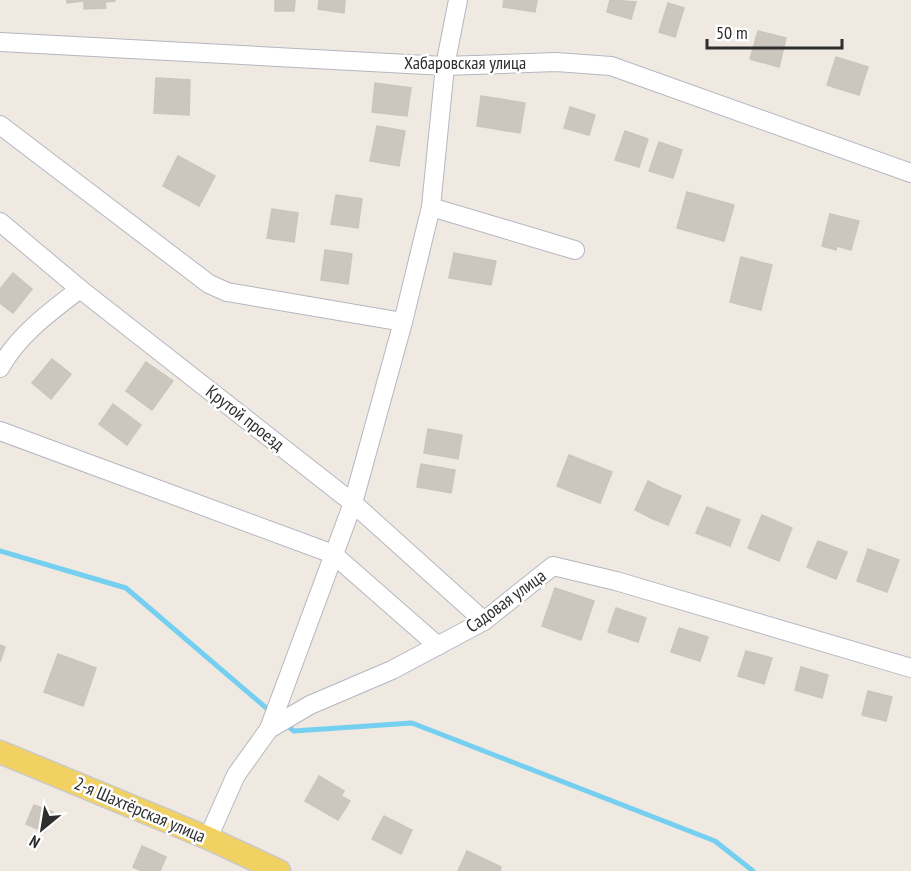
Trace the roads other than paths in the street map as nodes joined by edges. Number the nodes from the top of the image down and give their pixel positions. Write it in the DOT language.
graph roads {
  1 [pos="458,0"];
  2 [pos="0,42"];
  3 [pos="445,66"];
  4 [pos="0,125"];
  5 [pos="911,174"];
  6 [pos="431,207"];
  7 [pos="0,222"];
  8 [pos="575,250"];
  9 [pos="80,289"];
  10 [pos="403,322"];
  11 [pos="0,368"];
  12 [pos="0,431"];
  13 [pos="353,503"];
  14 [pos="333,554"];
  15 [pos="484,621"];
  16 [pos="438,646"];
  17 [pos="911,668"];
  18 [pos="269,729"];
  19 [pos="0,752"];
  20 [pos="208,838"];
  21 [pos="279,871"];
  1 -- 3 [label="street"];
  2 -- 3 [label="street, Хабаровская улица"];
  3 -- 5 [label="street, Хабаровская улица"];
  3 -- 6 [label="street"];
  4 -- 10 [label="street"];
  6 -- 8 [label="street"];
  6 -- 10 [label="street"];
  7 -- 9 [label="street, Крутой проезд"];
  9 -- 11 [label="street"];
  9 -- 13 [label="street, Крутой проезд"];
  10 -- 13 [label="street"];
  12 -- 14 [label="street"];
  13 -- 14 [label="street"];
  13 -- 15 [label="street, Крутой проезд"];
  14 -- 16 [label="street"];
  14 -- 18 [label="street"];
  15 -- 16 [label="street, Садовая улица"];
  15 -- 17 [label="street, Садовая улица"];
  16 -- 18 [label="street, Садовая улица"];
  18 -- 20 [label="street, Садовая улица"];
  19 -- 20 [label="main road, 2-я Шахтёрская улица"];
  20 -- 21 [label="main road, 2-я Шахтёрская улица"];
}
